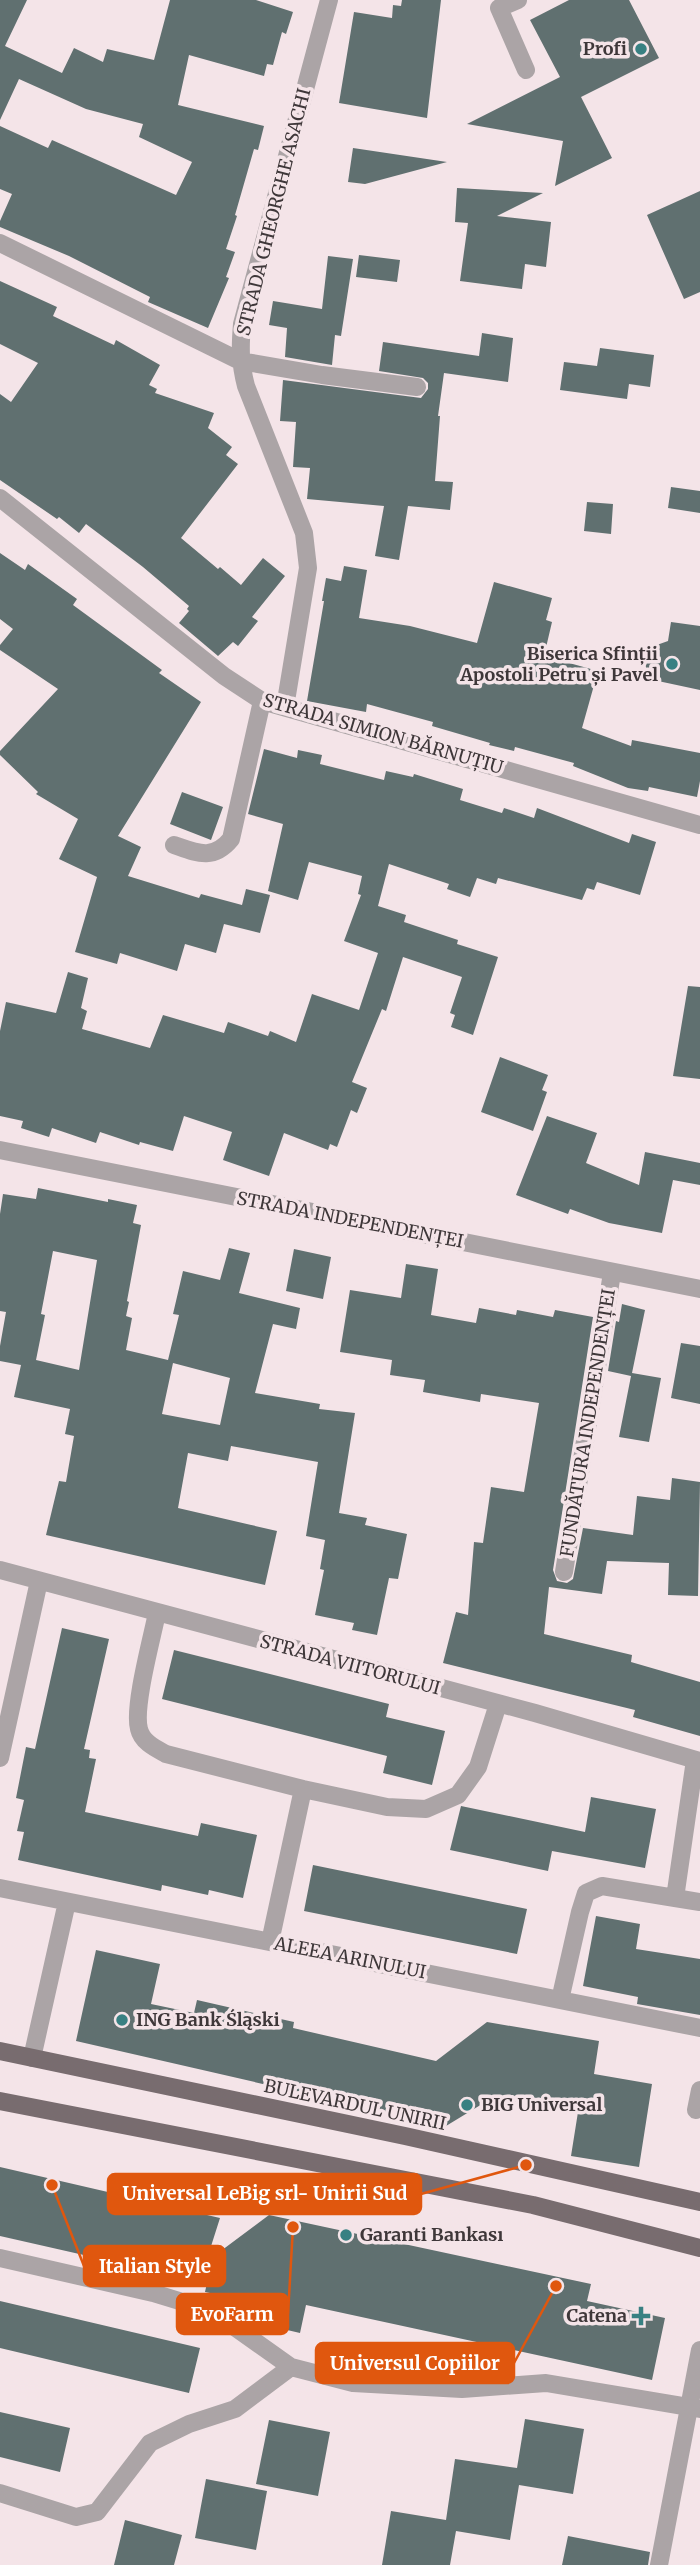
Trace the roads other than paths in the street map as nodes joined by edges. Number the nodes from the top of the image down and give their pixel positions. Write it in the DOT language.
graph roads {
  1 [pos="329,0"];
  2 [pos="518,0"];
  3 [pos="526,70"];
  4 [pos="0,243"];
  5 [pos="240,361"];
  6 [pos="417,387"];
  7 [pos="0,498"];
  8 [pos="262,701"];
  9 [pos="285,707"];
  10 [pos="700,825"];
  11 [pos="174,845"];
  12 [pos="0,1150"];
  13 [pos="612,1273"];
  14 [pos="700,1289"];
  15 [pos="0,1570"];
  16 [pos="564,1572"];
  17 [pos="39,1581"];
  18 [pos="157,1613"];
  19 [pos="498,1704"];
  20 [pos="0,1758"];
  21 [pos="698,1761"];
  22 [pos="303,1789"];
  23 [pos="0,1888"];
  24 [pos="675,1898"];
  25 [pos="67,1902"];
  26 [pos="700,1902"];
  27 [pos="270,1942"];
  28 [pos="560,2000"];
  29 [pos="700,2028"];
  30 [pos="0,2051"];
  31 [pos="32,2058"];
  32 [pos="700,2090"];
  33 [pos="0,2101"];
  34 [pos="696,2110"];
  35 [pos="700,2202"];
  36 [pos="700,2248"];
  37 [pos="0,2258"];
  38 [pos="700,2350"];
  39 [pos="291,2367"];
  40 [pos="694,2408"];
  41 [pos="0,2493"];
  42 [pos="659,2565"];
  1 -- 5 [label="street, STRADA GHEORGHE ASACHI"];
  2 -- 3 [label="street"];
  4 -- 5 [label="street"];
  5 -- 6 [label="street"];
  5 -- 9 [label="street, STRADA GHEORGHE ASACHI"];
  7 -- 8 [label="street, STRADA SIMION BĂRNUȚIU"];
  8 -- 9 [label="street, STRADA SIMION BĂRNUȚIU"];
  8 -- 11 [label="street"];
  9 -- 10 [label="street, STRADA SIMION BĂRNUȚIU"];
  12 -- 13 [label="street, STRADA INDEPENDENȚEI"];
  13 -- 14 [label="street, STRADA INDEPENDENȚEI"];
  13 -- 16 [label="street, FUNDĂTURA INDEPENDENȚEI"];
  15 -- 17 [label="street, STRADA VIITORULUI"];
  17 -- 18 [label="street, STRADA VIITORULUI"];
  17 -- 20 [label="street"];
  18 -- 19 [label="street, STRADA VIITORULUI"];
  18 -- 22 [label="street"];
  19 -- 21 [label="street, STRADA VIITORULUI"];
  19 -- 22 [label="street"];
  21 -- 24 [label="street"];
  22 -- 27 [label="street"];
  23 -- 25 [label="street, ALEEA ARINULUI"];
  24 -- 26 [label="street"];
  24 -- 28 [label="street"];
  25 -- 27 [label="street, ALEEA ARINULUI"];
  25 -- 31 [label="street"];
  27 -- 28 [label="street, ALEEA ARINULUI"];
  28 -- 29 [label="street, ALEEA ARINULUI"];
  30 -- 31 [label="main road, BULEVARDUL UNIRII"];
  31 -- 35 [label="main road, BULEVARDUL UNIRII"];
  32 -- 34 [label="street"];
  33 -- 36 [label="main road"];
  37 -- 39 [label="street"];
  38 -- 40 [label="street"];
  39 -- 40 [label="street"];
  39 -- 41 [label="street"];
  40 -- 42 [label="street"];
}
